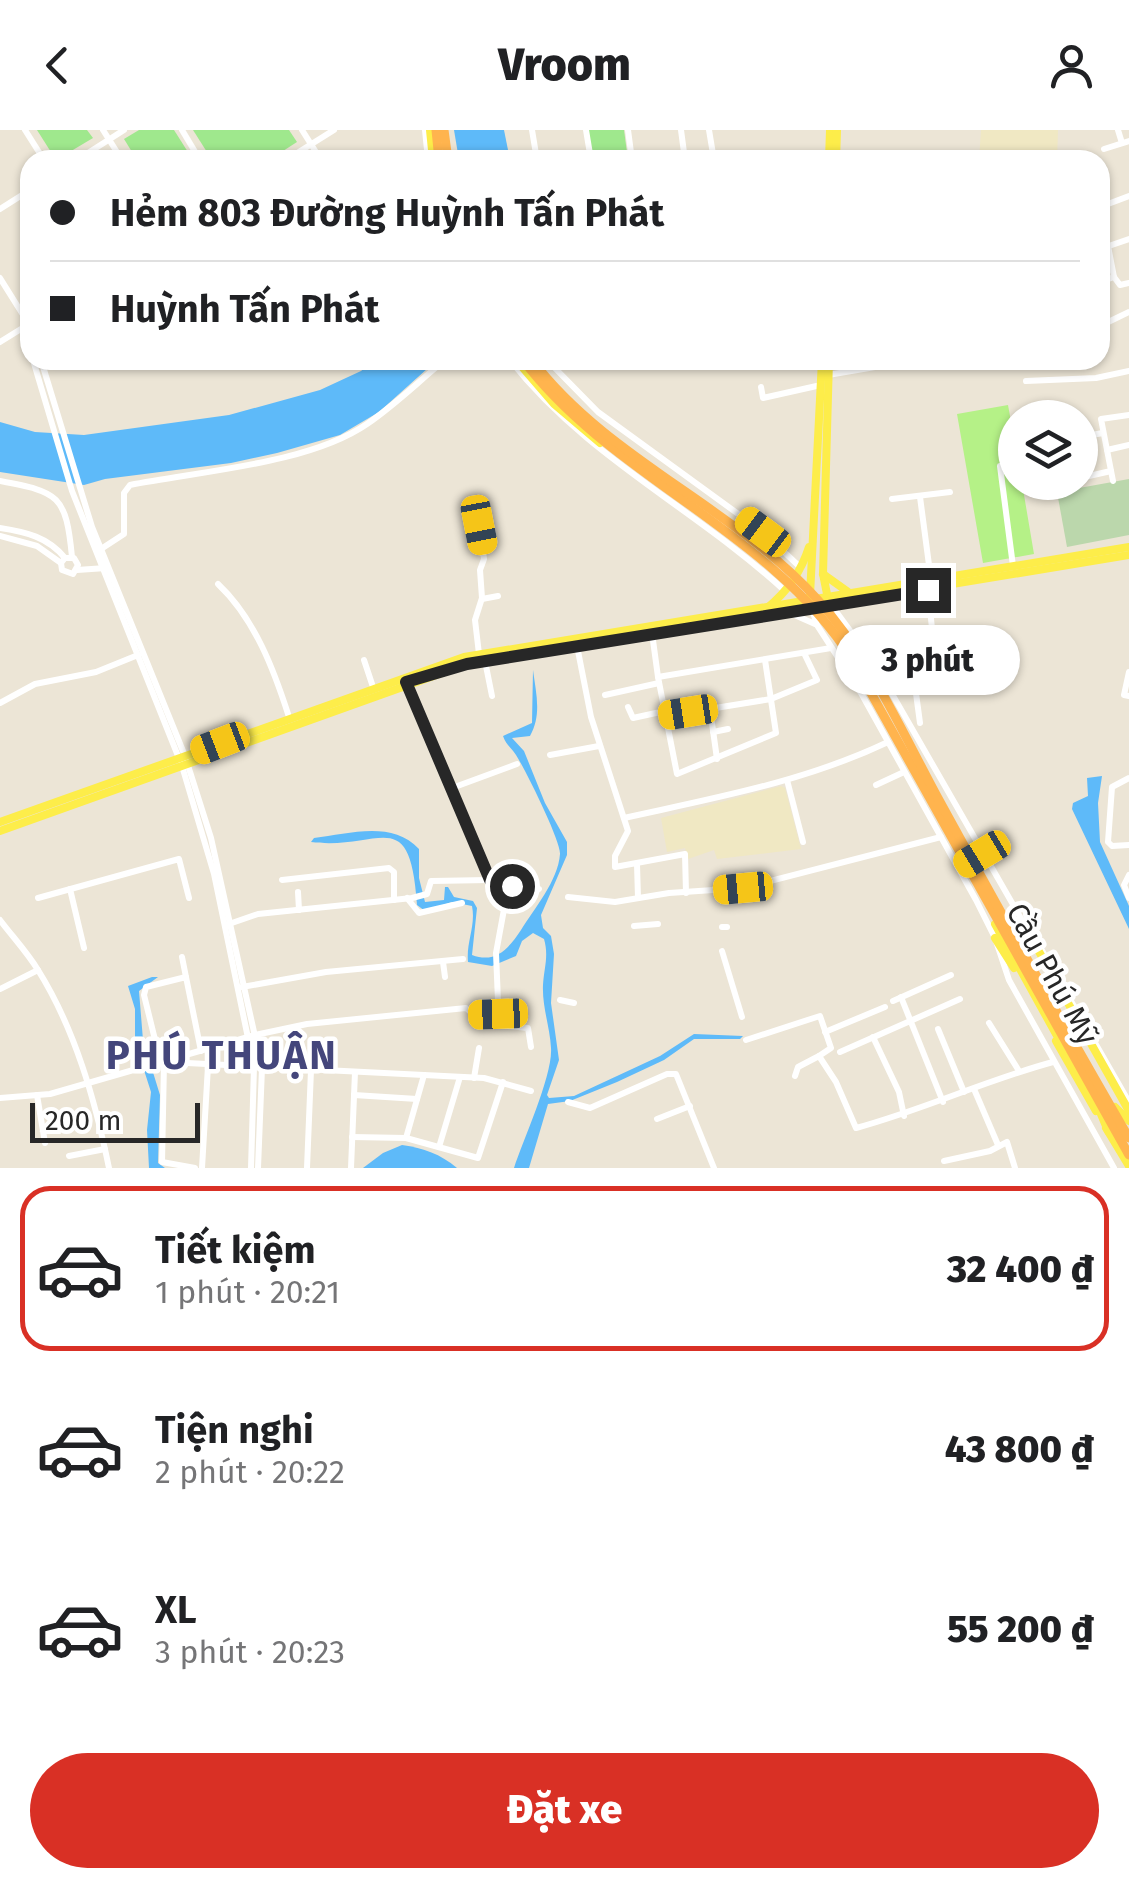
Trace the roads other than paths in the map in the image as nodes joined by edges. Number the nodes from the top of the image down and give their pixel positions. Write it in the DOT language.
graph roads {
  1 [pos="103,130"];
  2 [pos="124,130"];
  3 [pos="302,130"];
  4 [pos="334,130"];
  5 [pos="1120,131"];
  6 [pos="109,139"];
  7 [pos="1125,142"];
  8 [pos="311,144"];
  9 [pos="1104,149"];
  10 [pos="92,150"];
  11 [pos="116,150"];
  12 [pos="302,150"];
  13 [pos="315,150"];
  14 [pos="1110,265"];
  15 [pos="1114,277"];
  16 [pos="0,278"];
  17 [pos="1110,278"];
  18 [pos="1129,283"];
  19 [pos="20,309"];
  20 [pos="39,370"];
  21 [pos="433,370"];
  22 [pos="523,370"];
  23 [pos="524,370"];
  24 [pos="526,370"];
  25 [pos="544,370"];
  26 [pos="544,370"];
  27 [pos="557,370"];
  28 [pos="823,370"];
  29 [pos="827,370"];
  30 [pos="853,370"];
  31 [pos="1129,370"];
  32 [pos="828,374"];
  33 [pos="1026,381"];
  34 [pos="821,386"];
  35 [pos="760,387"];
  36 [pos="1129,415"];
  37 [pos="1104,434"];
  38 [pos="1098,435"];
  39 [pos="1129,445"];
  40 [pos="1107,450"];
  41 [pos="1111,471"];
  42 [pos="1098,474"];
  43 [pos="0,480"];
  44 [pos="1112,481"];
  45 [pos="950,492"];
  46 [pos="920,497"];
  47 [pos="892,499"];
  48 [pos="1003,500"];
  49 [pos="479,525"];
  50 [pos="819,526"];
  51 [pos="0,528"];
  52 [pos="89,528"];
  53 [pos="0,536"];
  54 [pos="812,538"];
  55 [pos="1129,547"];
  56 [pos="101,549"];
  57 [pos="1129,555"];
  58 [pos="69,560"];
  59 [pos="104,564"];
  60 [pos="1035,567"];
  61 [pos="801,568"];
  62 [pos="77,570"];
  63 [pos="1009,570"];
  64 [pos="823,574"];
  65 [pos="218,584"];
  66 [pos="930,585"];
  67 [pos="785,591"];
  68 [pos="498,596"];
  69 [pos="851,598"];
  70 [pos="482,599"];
  71 [pos="830,602"];
  72 [pos="812,606"];
  73 [pos="789,612"];
  74 [pos="766,613"];
  75 [pos="843,618"];
  76 [pos="816,625"];
  77 [pos="652,631"];
  78 [pos="932,638"];
  79 [pos="561,645"];
  80 [pos="577,646"];
  81 [pos="832,648"];
  82 [pos="804,653"];
  83 [pos="138,655"];
  84 [pos="482,657"];
  85 [pos="364,660"];
  86 [pos="765,660"];
  87 [pos="1129,672"];
  88 [pos="658,680"];
  89 [pos="402,682"];
  90 [pos="933,682"];
  91 [pos="914,686"];
  92 [pos="373,687"];
  93 [pos="890,692"];
  94 [pos="606,694"];
  95 [pos="492,696"];
  96 [pos="1126,696"];
  97 [pos="771,698"];
  98 [pos="0,703"];
  99 [pos="628,708"];
  100 [pos="710,709"];
  101 [pos="666,713"];
  102 [pos="292,721"];
  103 [pos="920,723"];
  104 [pos="728,729"];
  105 [pos="713,732"];
  106 [pos="888,742"];
  107 [pos="599,746"];
  108 [pos="550,754"];
  109 [pos="717,759"];
  110 [pos="183,761"];
  111 [pos="517,764"];
  112 [pos="904,772"];
  113 [pos="1129,778"];
  114 [pos="787,780"];
  115 [pos="876,785"];
  116 [pos="452,788"];
  117 [pos="624,818"];
  118 [pos="0,822"];
  119 [pos="0,831"];
  120 [pos="941,837"];
  121 [pos="803,842"];
  122 [pos="1129,845"];
  123 [pos="982,854"];
  124 [pos="637,864"];
  125 [pos="958,868"];
  126 [pos="1129,874"];
  127 [pos="282,880"];
  128 [pos="490,880"];
  129 [pos="498,887"];
  130 [pos="70,888"];
  131 [pos="539,889"];
  132 [pos="298,892"];
  133 [pos="686,893"];
  134 [pos="568,896"];
  135 [pos="38,898"];
  136 [pos="189,898"];
  137 [pos="410,898"];
  138 [pos="638,898"];
  139 [pos="1129,898"];
  140 [pos="394,900"];
  141 [pos="462,903"];
  142 [pos="299,910"];
  143 [pos="0,920"];
  144 [pos="658,924"];
  145 [pos="227,925"];
  146 [pos="1024,925"];
  147 [pos="634,926"];
  148 [pos="995,938"];
  149 [pos="84,948"];
  150 [pos="722,951"];
  151 [pos="182,957"];
  152 [pos="463,959"];
  153 [pos="443,962"];
  154 [pos="38,970"];
  155 [pos="951,976"];
  156 [pos="445,977"];
  157 [pos="186,978"];
  158 [pos="240,988"];
  159 [pos="0,989"];
  160 [pos="960,998"];
  161 [pos="560,1000"];
  162 [pos="574,1003"];
  163 [pos="885,1008"];
  164 [pos="498,1014"];
  165 [pos="742,1017"];
  166 [pos="910,1021"];
  167 [pos="989,1022"];
  168 [pos="938,1029"];
  169 [pos="825,1032"];
  170 [pos="252,1036"];
  171 [pos="873,1038"];
  172 [pos="746,1040"];
  173 [pos="531,1047"];
  174 [pos="479,1048"];
  175 [pos="201,1052"];
  176 [pos="840,1052"];
  177 [pos="819,1056"];
  178 [pos="1053,1062"];
  179 [pos="161,1064"];
  180 [pos="208,1066"];
  181 [pos="258,1068"];
  182 [pos="311,1070"];
  183 [pos="1019,1071"];
  184 [pos="355,1072"];
  185 [pos="424,1075"];
  186 [pos="795,1076"];
  187 [pos="460,1077"];
  188 [pos="474,1078"];
  189 [pos="88,1082"];
  190 [pos="504,1082"];
  191 [pos="974,1090"];
  192 [pos="530,1091"];
  193 [pos="964,1092"];
  194 [pos="37,1095"];
  195 [pos="354,1095"];
  196 [pos="0,1098"];
  197 [pos="417,1099"];
  198 [pos="568,1102"];
  199 [pos="943,1102"];
  200 [pos="1129,1102"];
  201 [pos="690,1106"];
  202 [pos="1129,1111"];
  203 [pos="904,1116"];
  204 [pos="657,1119"];
  205 [pos="1129,1121"];
  206 [pos="1108,1130"];
  207 [pos="352,1137"];
  208 [pos="406,1138"];
  209 [pos="1129,1138"];
  210 [pos="45,1143"];
  211 [pos="998,1145"];
  212 [pos="439,1147"];
  213 [pos="105,1149"];
  214 [pos="1129,1154"];
  215 [pos="70,1156"];
  216 [pos="944,1161"];
  217 [pos="1129,1166"];
  218 [pos="109,1168"];
  219 [pos="199,1168"];
  220 [pos="255,1168"];
  221 [pos="307,1168"];
  222 [pos="351,1168"];
  223 [pos="714,1168"];
  224 [pos="1015,1168"];
  225 [pos="1114,1168"];
  1 -- 6 [label="street"];
  2 -- 6 [label="street"];
  3 -- 8 [label="street"];
  4 -- 8 [label="street"];
  5 -- 7 [label="street"];
  6 -- 10 [label="street"];
  6 -- 11 [label="street"];
  7 -- 9 [label="street"];
  8 -- 12 [label="street"];
  8 -- 13 [label="street"];
  14 -- 15 [label="street"];
  15 -- 17 [label="street"];
  15 -- 18 [label="street"];
  16 -- 19 [label="street"];
  20 -- 52 [label="street"];
  21 -- 56 [label="street"];
  22 -- 67 [label="street"];
  23 -- 206 [label="main road, Cầu Phú Mỹ"];
  24 -- 214 [label="highway, Cầu Phú Mỹ"];
  25 -- 205 [label="main road, Cầu Phú Mỹ"];
  26 -- 209 [label="highway, Cầu Phú Mỹ"];
  27 -- 61 [label="street"];
  28 -- 34 [label="main road"];
  29 -- 32 [label="main road"];
  30 -- 32 [label="street"];
  31 -- 33 [label="street"];
  32 -- 50 [label="main road"];
  34 -- 35 [label="street"];
  34 -- 50 [label="main road"];
  36 -- 37 [label="street"];
  37 -- 38 [label="street"];
  37 -- 40 [label="street"];
  39 -- 40 [label="street"];
  40 -- 41 [label="street"];
  41 -- 42 [label="street"];
  41 -- 44 [label="street"];
  43 -- 58 [label="street"];
  45 -- 46 [label="street"];
  46 -- 47 [label="street"];
  46 -- 66 [label="street"];
  48 -- 63 [label="street"];
  49 -- 70 [label="street"];
  50 -- 54 [label="main road"];
  50 -- 64 [label="main road"];
  51 -- 58 [label="street"];
  52 -- 56 [label="street"];
  52 -- 59 [label="street"];
  53 -- 58 [label="street"];
  54 -- 61 [label="main road"];
  54 -- 72 [label="main road"];
  55 -- 60 [label="main road"];
  56 -- 59 [label="street"];
  57 -- 60 [label="main road"];
  58 -- 59 [label="street"];
  58 -- 62 [label="street"];
  58 -- 62 [label="street"];
  59 -- 62 [label="street"];
  59 -- 83 [label="street"];
  59 -- 110 [label="street"];
  60 -- 63 [label="main road"];
  61 -- 67 [label="main road"];
  63 -- 66 [label="main road"];
  64 -- 69 [label="main road"];
  64 -- 71 [label="main road"];
  65 -- 102 [label="street"];
  66 -- 69 [label="main road"];
  66 -- 78 [label="street"];
  67 -- 74 [label="main road"];
  68 -- 70 [label="street"];
  69 -- 71 [label="main road"];
  69 -- 75 [label="street"];
  70 -- 84 [label="street"];
  71 -- 72 [label="main road"];
  71 -- 75 [label="street"];
  72 -- 73 [label="main road"];
  72 -- 74 [label="main road"];
  72 -- 76 [label="street"];
  73 -- 74 [label="main road"];
  73 -- 76 [label="street"];
  74 -- 77 [label="main road"];
  75 -- 93 [label="street"];
  76 -- 81 [label="street"];
  77 -- 79 [label="main road"];
  77 -- 80 [label="main road"];
  77 -- 88 [label="street"];
  79 -- 80 [label="main road"];
  79 -- 84 [label="main road"];
  80 -- 107 [label="street"];
  81 -- 82 [label="street"];
  81 -- 106 [label="street"];
  82 -- 86 [label="street"];
  82 -- 97 [label="street"];
  83 -- 98 [label="street"];
  83 -- 110 [label="street"];
  84 -- 89 [label="main road"];
  84 -- 95 [label="street"];
  85 -- 92 [label="street"];
  86 -- 88 [label="street"];
  86 -- 97 [label="street"];
  87 -- 96 [label="street"];
  88 -- 94 [label="street"];
  88 -- 101 [label="street"];
  89 -- 92 [label="main road"];
  89 -- 102 [label="main road"];
  89 -- 116 [label="street"];
  90 -- 91 [label="street"];
  91 -- 93 [label="street"];
  91 -- 103 [label="street"];
  92 -- 102 [label="main road"];
  93 -- 123 [label="street"];
  97 -- 100 [label="street"];
  97 -- 109 [label="street"];
  99 -- 101 [label="street"];
  100 -- 101 [label="street"];
  100 -- 105 [label="street"];
  101 -- 109 [label="street"];
  102 -- 110 [label="main road"];
  104 -- 105 [label="street"];
  105 -- 109 [label="street"];
  106 -- 112 [label="street"];
  106 -- 114 [label="street"];
  107 -- 108 [label="street"];
  107 -- 117 [label="street"];
  110 -- 118 [label="main road"];
  110 -- 119 [label="main road"];
  110 -- 145 [label="street"];
  111 -- 116 [label="street"];
  112 -- 115 [label="street"];
  112 -- 120 [label="street"];
  113 -- 122 [label="street"];
  114 -- 117 [label="street"];
  114 -- 121 [label="street"];
  116 -- 128 [label="street"];
  117 -- 124 [label="street"];
  120 -- 125 [label="street"];
  120 -- 133 [label="street"];
  123 -- 125 [label="street"];
  123 -- 146 [label="street"];
  124 -- 133 [label="street"];
  124 -- 138 [label="street"];
  125 -- 148 [label="street"];
  126 -- 139 [label="street"];
  127 -- 140 [label="street"];
  128 -- 129 [label="street"];
  128 -- 137 [label="street"];
  129 -- 131 [label="street"];
  129 -- 164 [label="street"];
  130 -- 135 [label="street"];
  130 -- 136 [label="street"];
  130 -- 149 [label="street"];
  132 -- 142 [label="street"];
  133 -- 138 [label="street"];
  134 -- 138 [label="street"];
  137 -- 140 [label="street"];
  137 -- 141 [label="street"];
  140 -- 142 [label="street"];
  142 -- 145 [label="street"];
  143 -- 154 [label="street"];
  144 -- 147 [label="street"];
  145 -- 158 [label="street"];
  146 -- 200 [label="street"];
  146 -- 202 [label="main road, Cầu Phú Mỹ"];
  148 -- 178 [label="street"];
  148 -- 206 [label="main road, Cầu Phú Mỹ"];
  150 -- 165 [label="street"];
  151 -- 157 [label="street"];
  152 -- 153 [label="street"];
  153 -- 156 [label="street"];
  153 -- 158 [label="street"];
  154 -- 159 [label="street"];
  154 -- 189 [label="street"];
  155 -- 166 [label="street"];
  157 -- 175 [label="street"];
  157 -- 179 [label="street"];
  158 -- 170 [label="street"];
  160 -- 166 [label="street"];
  161 -- 162 [label="street"];
  163 -- 169 [label="street"];
  164 -- 170 [label="street"];
  164 -- 173 [label="street"];
  166 -- 171 [label="street"];
  166 -- 199 [label="street"];
  167 -- 183 [label="street"];
  168 -- 193 [label="street"];
  169 -- 172 [label="street"];
  169 -- 177 [label="street"];
  170 -- 175 [label="street"];
  170 -- 181 [label="street"];
  171 -- 176 [label="street"];
  171 -- 203 [label="street"];
  174 -- 188 [label="street"];
  175 -- 179 [label="street"];
  177 -- 186 [label="street"];
  177 -- 203 [label="street"];
  178 -- 183 [label="street"];
  178 -- 225 [label="street"];
  179 -- 180 [label="street"];
  179 -- 189 [label="street"];
  179 -- 219 [label="street"];
  180 -- 181 [label="street"];
  180 -- 219 [label="street"];
  181 -- 182 [label="street"];
  181 -- 220 [label="street"];
  182 -- 184 [label="street"];
  182 -- 221 [label="street"];
  183 -- 191 [label="street"];
  184 -- 185 [label="street"];
  184 -- 195 [label="street"];
  185 -- 187 [label="street"];
  185 -- 197 [label="street"];
  187 -- 188 [label="street"];
  187 -- 212 [label="street"];
  188 -- 190 [label="street"];
  189 -- 194 [label="street"];
  189 -- 213 [label="street"];
  190 -- 192 [label="street"];
  190 -- 212 [label="street"];
  191 -- 193 [label="street"];
  191 -- 211 [label="street"];
  193 -- 199 [label="street"];
  194 -- 196 [label="street"];
  194 -- 210 [label="street"];
  195 -- 197 [label="street"];
  195 -- 207 [label="street"];
  197 -- 208 [label="street"];
  198 -- 201 [label="street"];
  199 -- 203 [label="street"];
  201 -- 204 [label="street"];
  201 -- 223 [label="street"];
  206 -- 217 [label="main road, Cầu Phú Mỹ"];
  207 -- 208 [label="street"];
  207 -- 222 [label="street"];
  208 -- 212 [label="street"];
  211 -- 216 [label="street"];
  211 -- 224 [label="street"];
  213 -- 215 [label="street"];
  213 -- 218 [label="street"];
}
